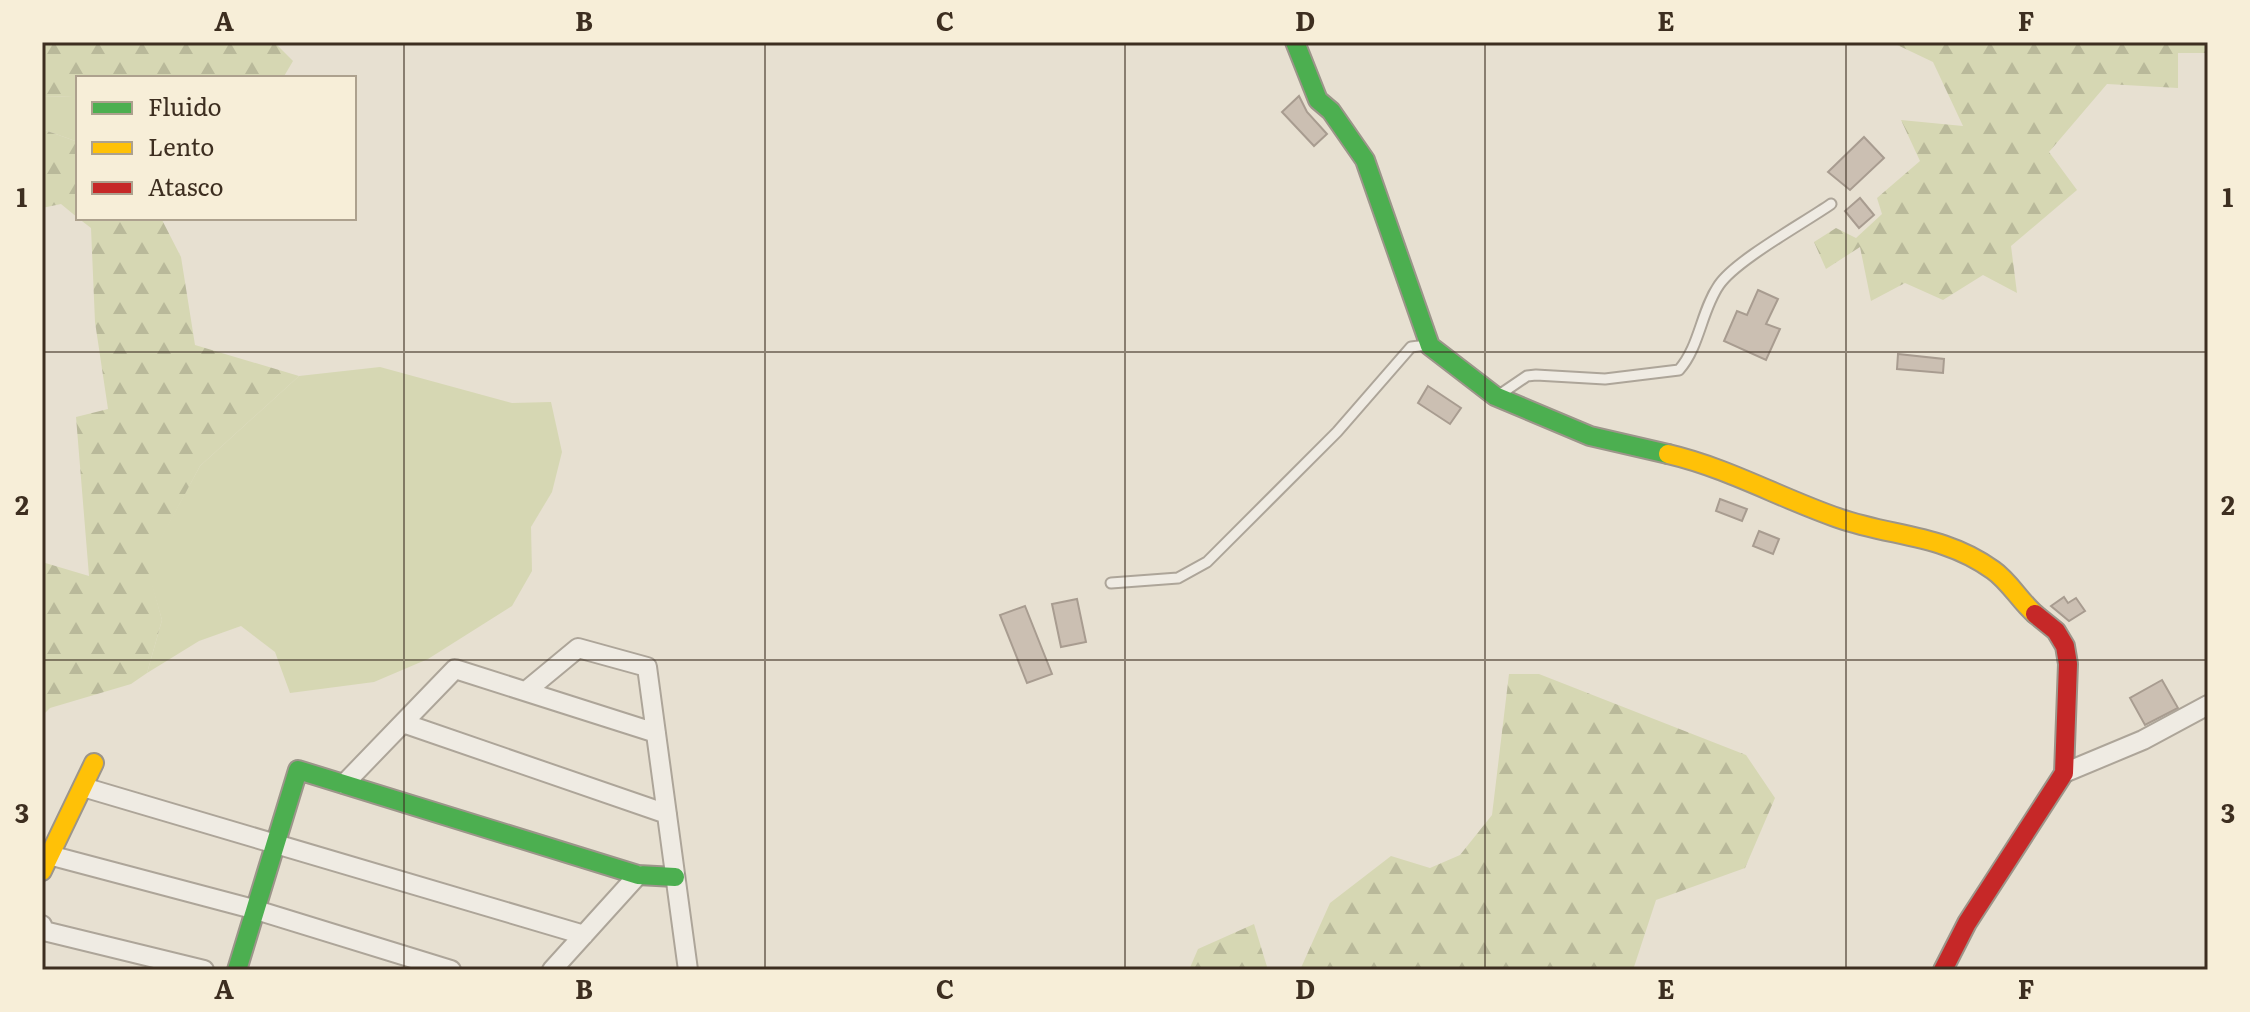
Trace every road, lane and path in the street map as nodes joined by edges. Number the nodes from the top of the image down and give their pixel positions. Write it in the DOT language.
graph roads {
  1 [pos="1295,42"];
  2 [pos="1831,204"];
  3 [pos="1430,346"];
  4 [pos="1495,396"];
  5 [pos="1111,583"];
  6 [pos="526,691"];
  7 [pos="2208,705"];
  8 [pos="403,723"];
  9 [pos="656,733"];
  10 [pos="94,763"];
  11 [pos="2064,773"];
  12 [pos="344,784"];
  13 [pos="83,787"];
  14 [pos="667,814"];
  15 [pos="274,843"];
  16 [pos="45,863"];
  17 [pos="638,875"];
  18 [pos="675,877"];
  19 [pos="253,909"];
  20 [pos="43,928"];
  21 [pos="584,935"];
  22 [pos="204,970"];
  23 [pos="237,970"];
  24 [pos="451,970"];
  25 [pos="552,970"];
  26 [pos="688,970"];
  27 [pos="1943,970"];
  1 -- 3 [label="street"];
  2 -- 4 [label="lane"];
  3 -- 4 [label="street"];
  3 -- 5 [label="lane"];
  4 -- 11 [label="street"];
  6 -- 8 [label="street"];
  6 -- 9 [label="street"];
  6 -- 9 [label="street"];
  7 -- 11 [label="street"];
  8 -- 12 [label="street"];
  8 -- 14 [label="street"];
  9 -- 14 [label="street"];
  10 -- 13 [label="street"];
  11 -- 27 [label="street"];
  12 -- 15 [label="street"];
  12 -- 17 [label="street"];
  13 -- 15 [label="street"];
  13 -- 16 [label="street"];
  14 -- 18 [label="street"];
  15 -- 19 [label="street"];
  15 -- 21 [label="street"];
  16 -- 19 [label="street"];
  17 -- 18 [label="street"];
  17 -- 21 [label="street"];
  18 -- 26 [label="street"];
  19 -- 23 [label="street"];
  19 -- 24 [label="street"];
  20 -- 22 [label="street"];
  21 -- 25 [label="street"];
}
